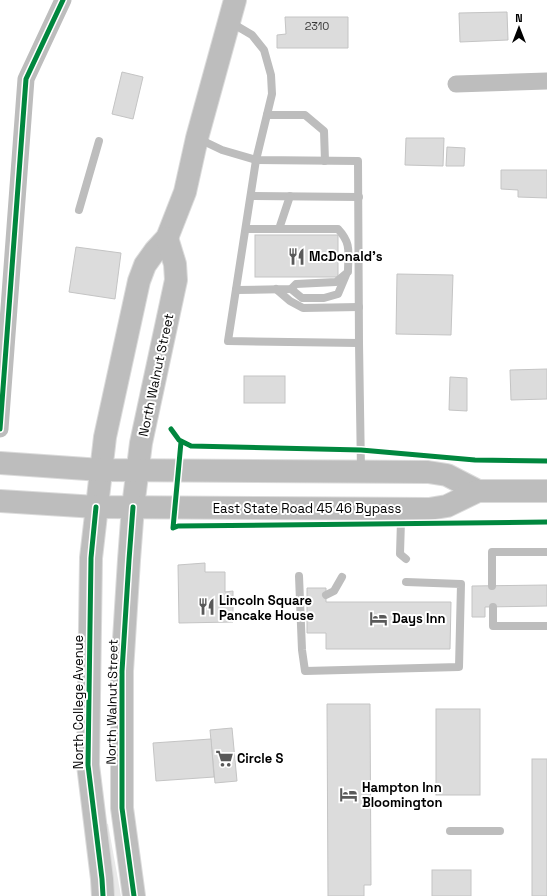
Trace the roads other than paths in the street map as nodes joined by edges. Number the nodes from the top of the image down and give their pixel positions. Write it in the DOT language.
graph roads {
  1 [pos="63,0"];
  2 [pos="235,0"];
  3 [pos="230,22"];
  4 [pos="547,81"];
  5 [pos="456,84"];
  6 [pos="267,115"];
  7 [pos="197,138"];
  8 [pos="99,141"];
  9 [pos="256,160"];
  10 [pos="325,161"];
  11 [pos="251,196"];
  12 [pos="290,196"];
  13 [pos="359,197"];
  14 [pos="79,210"];
  15 [pos="246,229"];
  16 [pos="279,229"];
  17 [pos="167,238"];
  18 [pos="348,272"];
  19 [pos="276,289"];
  20 [pos="291,289"];
  21 [pos="236,290"];
  22 [pos="359,307"];
  23 [pos="359,343"];
  24 [pos="0,429"];
  25 [pos="6,463"];
  26 [pos="100,470"];
  27 [pos="138,470"];
  28 [pos="361,471"];
  29 [pos="478,491"];
  30 [pos="547,491"];
  31 [pos="5,502"];
  32 [pos="96,507"];
  33 [pos="133,508"];
  34 [pos="407,509"];
  35 [pos="547,552"];
  36 [pos="406,560"];
  37 [pos="299,576"];
  38 [pos="342,577"];
  39 [pos="406,582"];
  40 [pos="492,586"];
  41 [pos="326,595"];
  42 [pos="493,607"];
  43 [pos="547,626"];
  44 [pos="450,831"];
  45 [pos="500,831"];
  46 [pos="103,896"];
  47 [pos="134,896"];
  1 -- 24 [label="street"];
  2 -- 3 [label="main road"];
  3 -- 6 [label="lane"];
  3 -- 7 [label="main road"];
  4 -- 5 [label="street"];
  6 -- 9 [label="lane"];
  6 -- 10 [label="lane"];
  7 -- 9 [label="lane"];
  7 -- 17 [label="main road"];
  8 -- 14 [label="lane"];
  9 -- 10 [label="lane"];
  9 -- 11 [label="lane"];
  10 -- 13 [label="lane"];
  11 -- 12 [label="lane"];
  11 -- 15 [label="lane"];
  12 -- 13 [label="lane"];
  12 -- 16 [label="lane"];
  13 -- 22 [label="lane"];
  15 -- 16 [label="lane"];
  15 -- 21 [label="lane"];
  16 -- 18 [label="lane"];
  17 -- 26 [label="main road"];
  17 -- 27 [label="main road, North Walnut Street"];
  18 -- 20 [label="lane"];
  18 -- 20 [label="lane"];
  19 -- 20 [label="lane"];
  19 -- 21 [label="lane"];
  19 -- 22 [label="lane"];
  21 -- 23 [label="lane"];
  22 -- 23 [label="lane"];
  23 -- 28 [label="lane"];
  25 -- 26 [label="main road, East State Road 45 46 Bypass"];
  26 -- 27 [label="main road, East State Road 45 46 Bypass"];
  26 -- 32 [label="main road"];
  27 -- 28 [label="main road, East State Road 45 46 Bypass"];
  27 -- 33 [label="main road, North Walnut Street"];
  28 -- 29 [label="main road, East State Road 45 46 Bypass"];
  29 -- 30 [label="main road, East State Road 45 46 Bypass"];
  29 -- 34 [label="main road, East State Road 45 46 Bypass"];
  31 -- 32 [label="main road, East State Road 45 46 Bypass"];
  32 -- 33 [label="main road, East State Road 45 46 Bypass"];
  32 -- 46 [label="main road, North College Avenue"];
  33 -- 34 [label="main road, East State Road 45 46 Bypass"];
  33 -- 47 [label="main road, North Walnut Street"];
  34 -- 36 [label="lane"];
  35 -- 40 [label="lane"];
  37 -- 39 [label="lane"];
  38 -- 41 [label="lane"];
  42 -- 43 [label="lane"];
  44 -- 45 [label="lane"];
}
